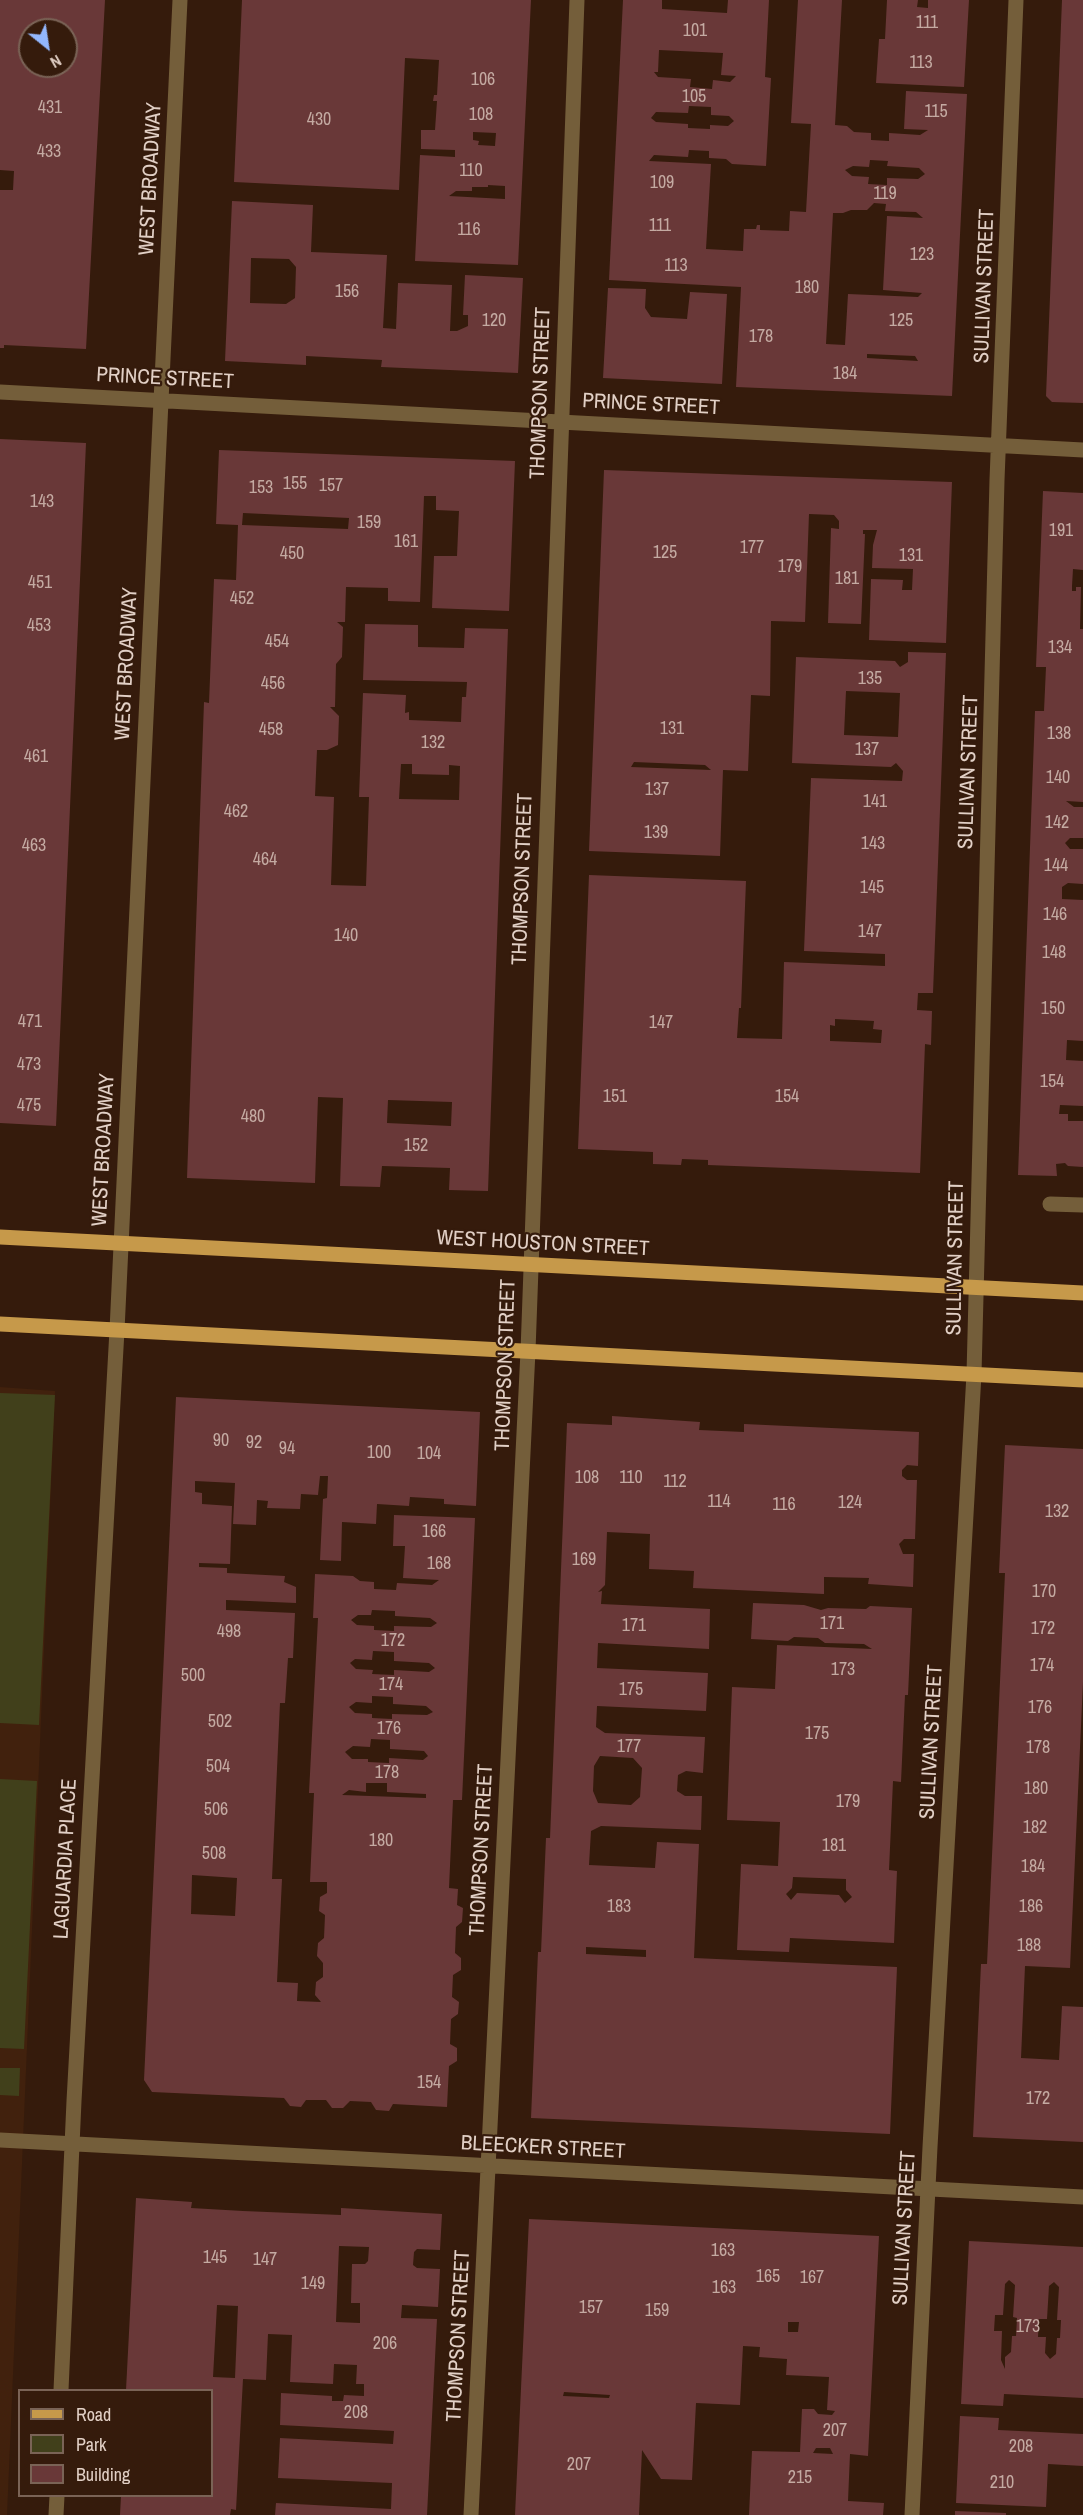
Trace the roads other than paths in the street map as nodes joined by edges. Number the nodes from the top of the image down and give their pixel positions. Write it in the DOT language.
graph roads {
  1 [pos="180,0"];
  2 [pos="577,0"];
  3 [pos="1016,0"];
  4 [pos="0,392"];
  5 [pos="161,399"];
  6 [pos="561,422"];
  7 [pos="999,446"];
  8 [pos="1083,450"];
  9 [pos="1050,1204"];
  10 [pos="1083,1205"];
  11 [pos="0,1237"];
  12 [pos="120,1243"];
  13 [pos="531,1265"];
  14 [pos="976,1288"];
  15 [pos="1083,1293"];
  16 [pos="0,1324"];
  17 [pos="117,1330"];
  18 [pos="528,1352"];
  19 [pos="974,1374"];
  20 [pos="1083,1380"];
  21 [pos="0,2140"];
  22 [pos="72,2144"];
  23 [pos="488,2166"];
  24 [pos="927,2189"];
  25 [pos="1083,2197"];
  26 [pos="61,2389"];
  27 [pos="57,2497"];
  28 [pos="56,2515"];
  29 [pos="471,2515"];
  30 [pos="912,2515"];
  1 -- 5 [label="street, WEST BROADWAY"];
  2 -- 6 [label="street, THOMPSON STREET"];
  3 -- 7 [label="street, SULLIVAN STREET"];
  4 -- 5 [label="street, PRINCE STREET"];
  5 -- 6 [label="street, PRINCE STREET"];
  5 -- 12 [label="street, WEST BROADWAY"];
  6 -- 7 [label="street, PRINCE STREET"];
  6 -- 13 [label="street, THOMPSON STREET"];
  7 -- 8 [label="street, PRINCE STREET"];
  7 -- 14 [label="street, SULLIVAN STREET"];
  9 -- 10 [label="street"];
  11 -- 12 [label="main road, WEST HOUSTON STREET"];
  12 -- 13 [label="main road, WEST HOUSTON STREET"];
  12 -- 17 [label="street, WEST BROADWAY"];
  13 -- 14 [label="main road, WEST HOUSTON STREET"];
  13 -- 18 [label="street, THOMPSON STREET"];
  14 -- 15 [label="main road, WEST HOUSTON STREET"];
  14 -- 19 [label="street, SULLIVAN STREET"];
  16 -- 17 [label="main road"];
  17 -- 18 [label="main road"];
  17 -- 22 [label="street, LAGUARDIA PLACE"];
  18 -- 19 [label="main road"];
  18 -- 23 [label="street, THOMPSON STREET"];
  19 -- 20 [label="main road"];
  19 -- 24 [label="street, SULLIVAN STREET"];
  21 -- 22 [label="street, BLEECKER STREET"];
  22 -- 23 [label="street, BLEECKER STREET"];
  22 -- 26 [label="street, LAGUARDIA PLACE"];
  23 -- 24 [label="street, BLEECKER STREET"];
  23 -- 29 [label="street, THOMPSON STREET"];
  24 -- 25 [label="street, BLEECKER STREET"];
  24 -- 30 [label="street, SULLIVAN STREET"];
  27 -- 28 [label="street"];
}
